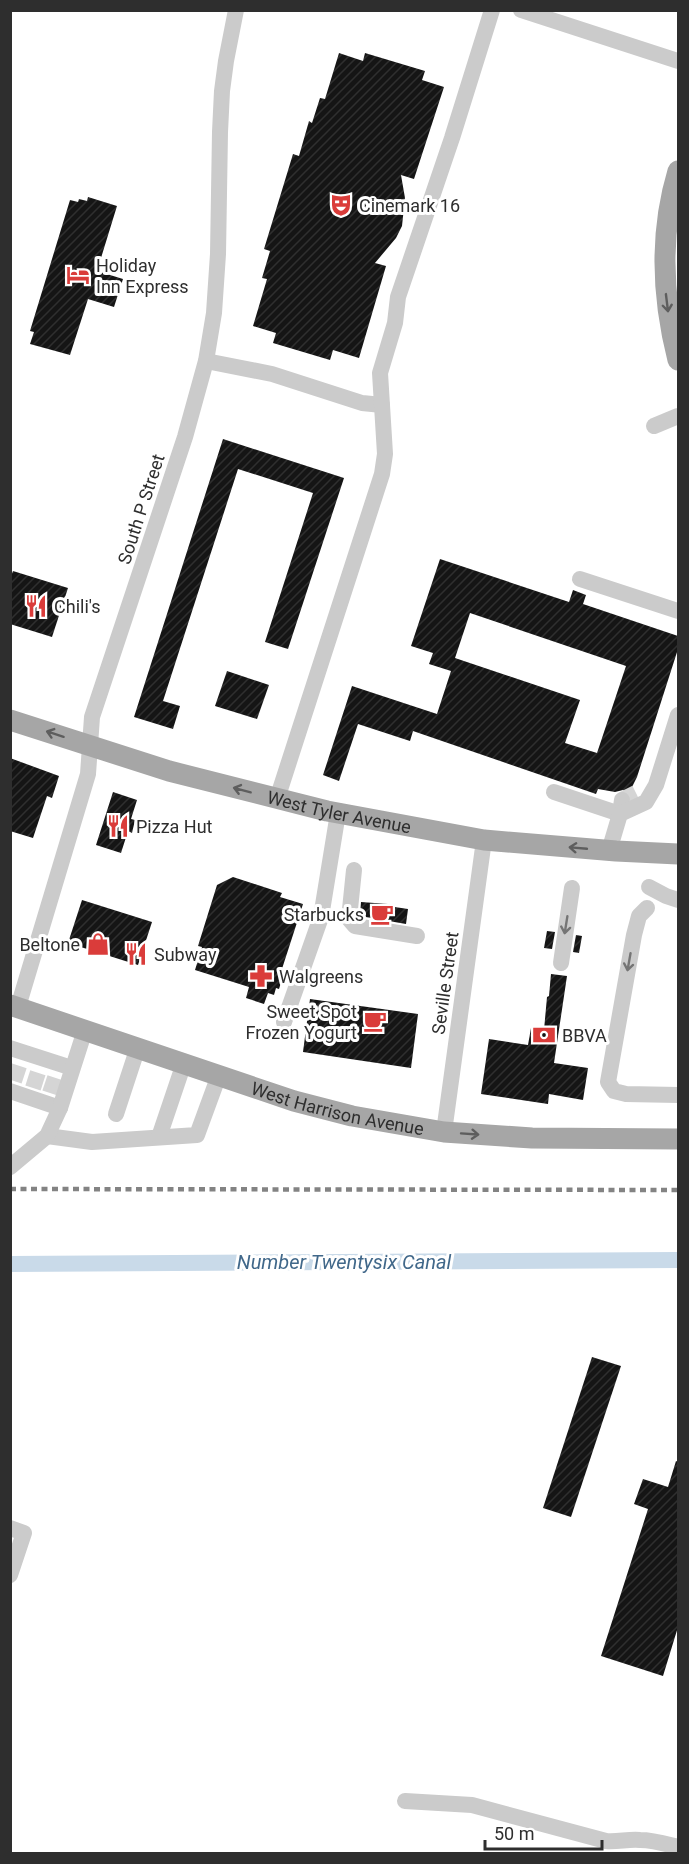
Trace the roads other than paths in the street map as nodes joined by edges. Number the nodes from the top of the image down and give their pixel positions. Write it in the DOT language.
graph roads {
  1 [pos="236,10"];
  2 [pos="492,10"];
  3 [pos="521,10"];
  4 [pos="564,17"];
  5 [pos="678,61"];
  6 [pos="678,171"];
  7 [pos="678,360"];
  8 [pos="206,361"];
  9 [pos="382,405"];
  10 [pos="678,416"];
  11 [pos="654,426"];
  12 [pos="580,579"];
  13 [pos="678,611"];
  14 [pos="678,715"];
  15 [pos="10,720"];
  16 [pos="89,745"];
  17 [pos="656,785"];
  18 [pos="554,792"];
  19 [pos="277,799"];
  20 [pos="626,802"];
  21 [pos="338,813"];
  22 [pos="484,840"];
  23 [pos="609,851"];
  24 [pos="678,854"];
  25 [pos="354,870"];
  26 [pos="649,886"];
  27 [pos="572,888"];
  28 [pos="678,900"];
  29 [pos="647,908"];
  30 [pos="417,936"];
  31 [pos="561,963"];
  32 [pos="14,1006"];
  33 [pos="284,1022"];
  34 [pos="86,1030"];
  35 [pos="138,1047"];
  36 [pos="18,1053"];
  37 [pos="184,1063"];
  38 [pos="63,1068"];
  39 [pos="219,1075"];
  40 [pos="12,1088"];
  41 [pos="678,1095"];
  42 [pos="52,1101"];
  43 [pos="116,1114"];
  44 [pos="444,1132"];
  45 [pos="46,1136"];
  46 [pos="159,1137"];
  47 [pos="678,1139"];
  48 [pos="10,1167"];
  49 [pos="10,1528"];
  50 [pos="10,1575"];
  51 [pos="405,1801"];
  52 [pos="678,1847"];
  1 -- 8 [label="street, South P Street"];
  2 -- 9 [label="street"];
  3 -- 4 [label="street"];
  4 -- 5 [label="street"];
  6 -- 7 [label="main road, one-way"];
  8 -- 9 [label="street"];
  8 -- 16 [label="street, South P Street"];
  9 -- 19 [label="street"];
  10 -- 11 [label="street"];
  12 -- 13 [label="street"];
  14 -- 17 [label="street"];
  16 -- 15 [label="main road, West Tyler Avenue, one-way"];
  19 -- 16 [label="main road, West Tyler Avenue, one-way"];
  16 -- 32 [label="street, South P Street"];
  17 -- 20 [label="street"];
  17 -- 20 [label="street"];
  18 -- 20 [label="street"];
  19 -- 21 [label="main road, West Tyler Avenue"];
  20 -- 23 [label="street"];
  21 -- 22 [label="main road, West Tyler Avenue"];
  21 -- 33 [label="street"];
  23 -- 22 [label="main road, West Tyler Avenue, one-way"];
  22 -- 44 [label="street, Seville Street"];
  23 -- 24 [label="main road, West Tyler Avenue"];
  25 -- 30 [label="street"];
  26 -- 28 [label="street"];
  27 -- 31 [label="street, one-way"];
  29 -- 41 [label="street, one-way"];
  32 -- 34 [label="main road, West Harrison Avenue"];
  34 -- 35 [label="main road, West Harrison Avenue"];
  34 -- 38 [label="street"];
  35 -- 37 [label="main road, West Harrison Avenue"];
  35 -- 43 [label="street"];
  36 -- 38 [label="street"];
  37 -- 39 [label="main road, West Harrison Avenue"];
  37 -- 46 [label="street"];
  38 -- 42 [label="street"];
  39 -- 44 [label="main road, West Harrison Avenue"];
  39 -- 46 [label="street"];
  40 -- 42 [label="street"];
  42 -- 45 [label="street"];
  44 -- 47 [label="main road, West Harrison Avenue, one-way"];
  45 -- 46 [label="street"];
  45 -- 48 [label="street"];
  49 -- 50 [label="street"];
  51 -- 52 [label="street"];
}
